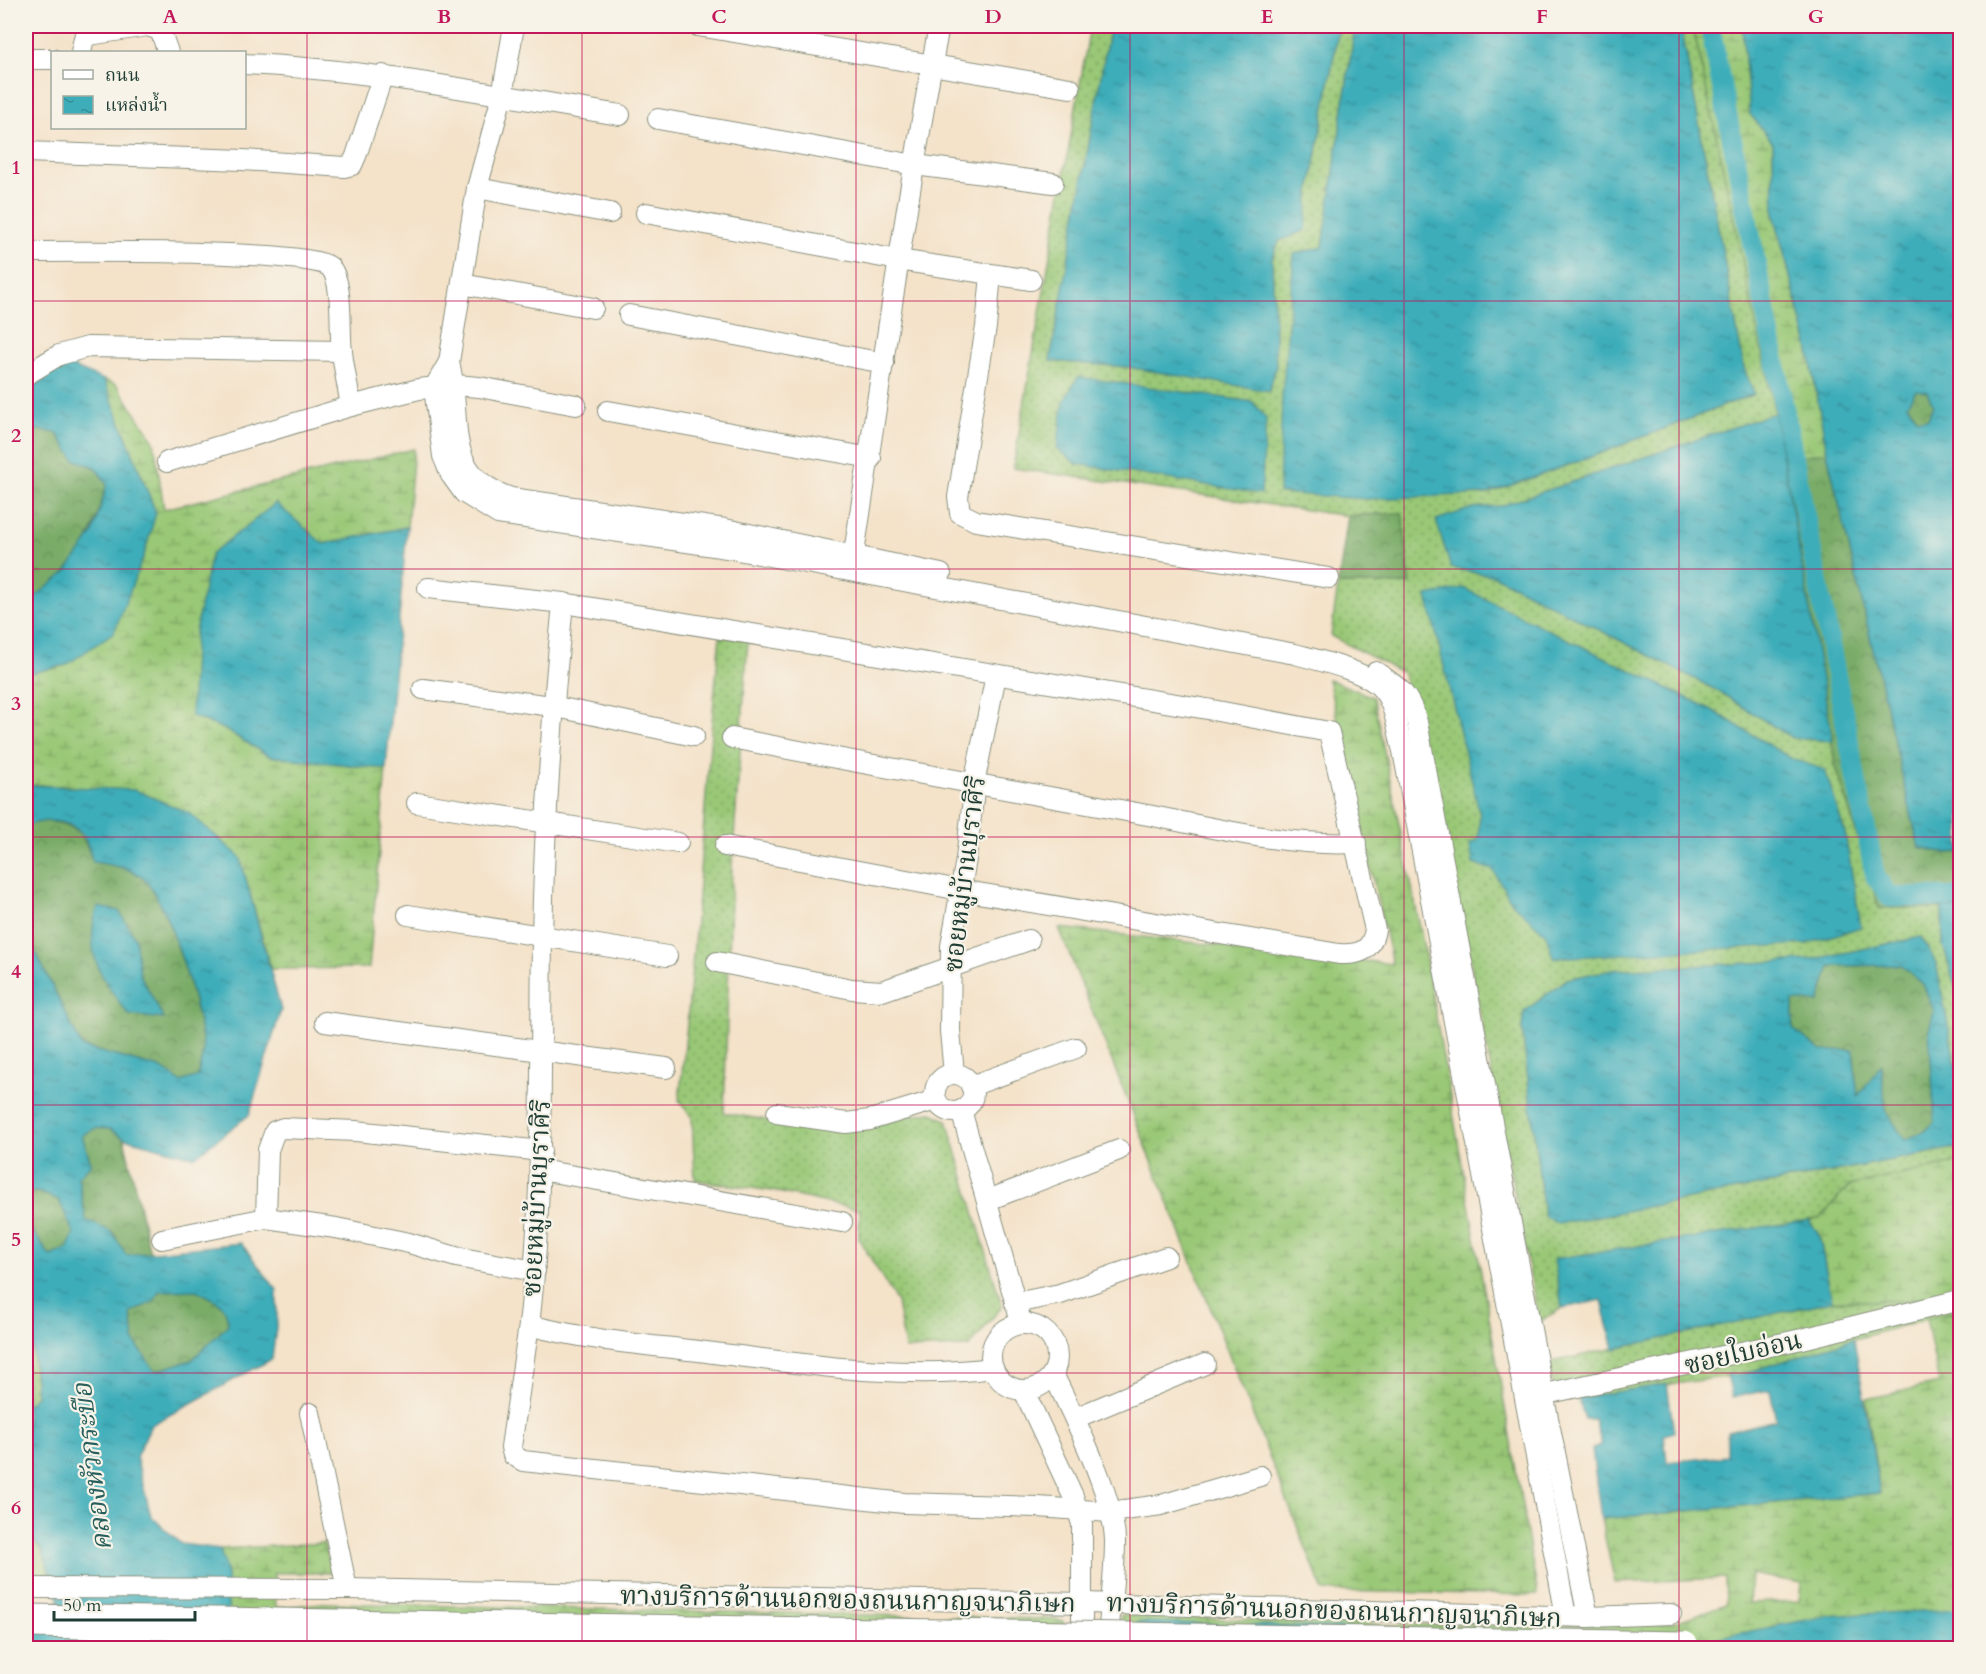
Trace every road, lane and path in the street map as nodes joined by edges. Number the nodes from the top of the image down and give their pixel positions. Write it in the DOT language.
graph roads {
  1 [pos="514,26"];
  2 [pos="698,26"];
  3 [pos="939,26"];
  4 [pos="81,51"];
  5 [pos="168,51"];
  6 [pos="27,59"];
  7 [pos="51,59"];
  8 [pos="246,64"];
  9 [pos="931,65"];
  10 [pos="383,75"];
  11 [pos="1070,88"];
  12 [pos="502,96"];
  13 [pos="620,115"];
  14 [pos="658,119"];
  15 [pos="26,152"];
  16 [pos="915,165"];
  17 [pos="1053,183"];
  18 [pos="477,188"];
  19 [pos="610,213"];
  20 [pos="646,213"];
  21 [pos="26,252"];
  22 [pos="898,260"];
  23 [pos="991,275"];
  24 [pos="1031,280"];
  25 [pos="462,284"];
  26 [pos="593,308"];
  27 [pos="629,315"];
  28 [pos="342,351"];
  29 [pos="449,362"];
  30 [pos="884,363"];
  31 [pos="26,375"];
  32 [pos="454,385"];
  33 [pos="434,388"];
  34 [pos="576,405"];
  35 [pos="351,406"];
  36 [pos="608,411"];
  37 [pos="871,458"];
  38 [pos="167,462"];
  39 [pos="509,506"];
  40 [pos="853,563"];
  41 [pos="1329,578"];
  42 [pos="428,588"];
  43 [pos="562,603"];
  44 [pos="996,675"];
  45 [pos="423,689"];
  46 [pos="552,706"];
  47 [pos="694,736"];
  48 [pos="732,738"];
  49 [pos="975,786"];
  50 [pos="417,803"];
  51 [pos="546,823"];
  52 [pos="678,843"];
  53 [pos="1356,843"];
  54 [pos="725,846"];
  55 [pos="960,890"];
  56 [pos="408,915"];
  57 [pos="542,936"];
  58 [pos="1029,940"];
  59 [pos="667,956"];
  60 [pos="717,962"];
  61 [pos="950,968"];
  62 [pos="325,1022"];
  63 [pos="1076,1048"];
  64 [pos="541,1052"];
  65 [pos="666,1068"];
  66 [pos="954,1074"];
  67 [pos="971,1086"];
  68 [pos="936,1100"];
  69 [pos="961,1110"];
  70 [pos="777,1113"];
  71 [pos="1119,1150"];
  72 [pos="540,1160"];
  73 [pos="988,1200"];
  74 [pos="266,1218"];
  75 [pos="842,1222"];
  76 [pos="162,1239"];
  77 [pos="1166,1257"];
  78 [pos="535,1271"];
  79 [pos="1960,1300"];
  80 [pos="1015,1303"];
  81 [pos="1024,1324"];
  82 [pos="529,1325"];
  83 [pos="1205,1364"];
  84 [pos="993,1368"];
  85 [pos="1053,1374"];
  86 [pos="1024,1391"];
  87 [pos="1534,1396"];
  88 [pos="310,1413"];
  89 [pos="1075,1418"];
  90 [pos="1260,1476"];
  91 [pos="1078,1508"];
  92 [pos="1110,1512"];
  93 [pos="26,1588"];
  94 [pos="347,1589"];
  95 [pos="1084,1603"];
  96 [pos="1110,1604"];
  97 [pos="1671,1614"];
  98 [pos="1566,1616"];
  99 [pos="1588,1617"];
  100 [pos="26,1621"];
  101 [pos="1082,1648"];
  102 [pos="1108,1648"];
  103 [pos="1683,1648"];
  1 -- 12 [label="street"];
  2 -- 9 [label="street"];
  3 -- 9 [label="street"];
  4 -- 5 [label="street"];
  6 -- 7 [label="street"];
  8 -- 10 [label="street"];
  9 -- 11 [label="street"];
  9 -- 16 [label="street"];
  10 -- 12 [label="street"];
  10 -- 15 [label="street"];
  12 -- 13 [label="street"];
  12 -- 18 [label="street"];
  14 -- 16 [label="street"];
  16 -- 17 [label="street"];
  16 -- 22 [label="street"];
  18 -- 19 [label="street"];
  18 -- 25 [label="street"];
  20 -- 22 [label="street"];
  21 -- 28 [label="street"];
  22 -- 23 [label="street"];
  22 -- 30 [label="street"];
  23 -- 24 [label="street"];
  23 -- 41 [label="street"];
  25 -- 26 [label="street"];
  25 -- 29 [label="street"];
  27 -- 30 [label="street"];
  28 -- 31 [label="street"];
  28 -- 35 [label="street"];
  29 -- 32 [label="street"];
  29 -- 33 [label="street"];
  30 -- 37 [label="street"];
  32 -- 33 [label="street"];
  32 -- 34 [label="street"];
  32 -- 39 [label="street"];
  33 -- 35 [label="street"];
  33 -- 39 [label="street"];
  35 -- 38 [label="street"];
  36 -- 37 [label="street"];
  37 -- 40 [label="street"];
  39 -- 40 [label="street"];
  40 -- 87 [label="street"];
  42 -- 43 [label="street"];
  43 -- 44 [label="street"];
  43 -- 46 [label="street, ซอยหมู่บ้านบุราศิริ"];
  44 -- 49 [label="street, ซอยหมู่บ้านบุราศิริ"];
  44 -- 53 [label="street"];
  45 -- 46 [label="street"];
  46 -- 47 [label="street"];
  46 -- 51 [label="street, ซอยหมู่บ้านบุราศิริ"];
  48 -- 49 [label="street"];
  49 -- 53 [label="street"];
  49 -- 55 [label="street, ซอยหมู่บ้านบุราศิริ"];
  50 -- 51 [label="street"];
  51 -- 52 [label="street"];
  51 -- 57 [label="street, ซอยหมู่บ้านบุราศิริ"];
  53 -- 55 [label="street"];
  54 -- 55 [label="street"];
  55 -- 61 [label="street, ซอยหมู่บ้านบุราศิริ"];
  56 -- 57 [label="street"];
  57 -- 59 [label="street"];
  57 -- 64 [label="street, ซอยหมู่บ้านบุราศิริ"];
  58 -- 61 [label="street"];
  60 -- 61 [label="street"];
  61 -- 66 [label="street, ซอยหมู่บ้านบุราศิริ"];
  62 -- 64 [label="street"];
  63 -- 67 [label="street"];
  64 -- 65 [label="street"];
  64 -- 72 [label="street, ซอยหมู่บ้านบุราศิริ"];
  66 -- 67 [label="street"];
  66 -- 68 [label="street"];
  67 -- 69 [label="street"];
  68 -- 69 [label="street"];
  68 -- 70 [label="street"];
  69 -- 73 [label="street"];
  71 -- 73 [label="street"];
  72 -- 74 [label="street"];
  72 -- 75 [label="street"];
  72 -- 78 [label="street, ซอยหมู่บ้านบุราศิริ"];
  73 -- 80 [label="street"];
  74 -- 76 [label="street"];
  74 -- 78 [label="street"];
  77 -- 80 [label="street"];
  78 -- 82 [label="street, ซอยหมู่บ้านบุราศิริ"];
  79 -- 87 [label="street, ซอยใบอ่อน"];
  80 -- 81 [label="street"];
  81 -- 84 [label="street"];
  81 -- 85 [label="street"];
  82 -- 84 [label="street, ซอยหมู่บ้านบุราศิริ"];
  82 -- 91 [label="street"];
  83 -- 89 [label="street"];
  84 -- 86 [label="street"];
  85 -- 86 [label="street"];
  85 -- 89 [label="street"];
  86 -- 91 [label="street"];
  87 -- 98 [label="street"];
  87 -- 99 [label="street"];
  88 -- 94 [label="street"];
  89 -- 92 [label="street"];
  90 -- 92 [label="street"];
  91 -- 92 [label="street"];
  91 -- 95 [label="street"];
  92 -- 96 [label="street"];
  93 -- 94 [label="street, ทางบริการด้านนอกของถนนกาญจนาภิเษก"];
  94 -- 95 [label="street, ทางบริการด้านนอกของถนนกาญจนาภิเษก"];
  95 -- 96 [label="street, ทางบริการด้านนอกของถนนกาญจนาภิเษก"];
  95 -- 101 [label="street"];
  96 -- 98 [label="street, ทางบริการด้านนอกของถนนกาญจนาภิเษก"];
  96 -- 102 [label="street"];
  97 -- 99 [label="street, ทางบริการด้านนอกของถนนกาญจนาภิเษก"];
  98 -- 99 [label="street, ทางบริการด้านนอกของถนนกาญจนาภิเษก"];
  100 -- 103 [label="highway, bridge"];
}
